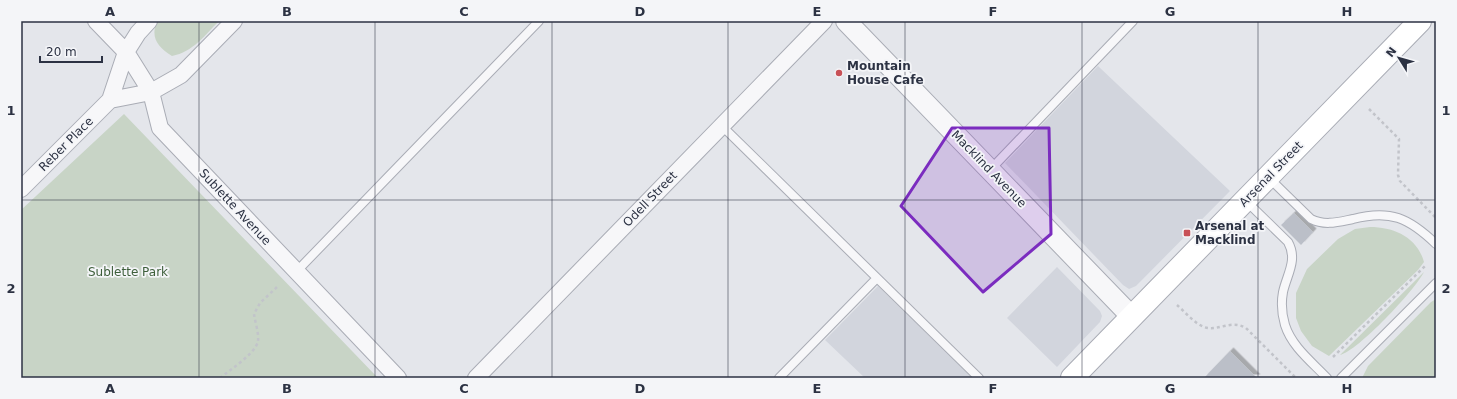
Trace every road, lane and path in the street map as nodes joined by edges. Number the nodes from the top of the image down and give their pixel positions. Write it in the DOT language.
graph roads {
  1 [pos="96,21"];
  2 [pos="149,21"];
  3 [pos="234,21"];
  4 [pos="539,21"];
  5 [pos="824,21"];
  6 [pos="846,21"];
  7 [pos="1133,21"];
  8 [pos="1420,21"];
  9 [pos="126,52"];
  10 [pos="151,92"];
  11 [pos="110,100"];
  12 [pos="1369,109"];
  13 [pos="721,125"];
  14 [pos="990,170"];
  15 [pos="1268,177"];
  16 [pos="21,189"];
  17 [pos="1246,200"];
  18 [pos="1436,218"];
  19 [pos="1436,244"];
  20 [pos="1426,265"];
  21 [pos="296,272"];
  22 [pos="877,278"];
  23 [pos="1436,283"];
  24 [pos="277,287"];
  25 [pos="1177,305"];
  26 [pos="1132,317"];
  27 [pos="1333,357"];
  28 [pos="220,378"];
  29 [pos="398,378"];
  30 [pos="476,378"];
  31 [pos="779,378"];
  32 [pos="979,378"];
  33 [pos="1072,378"];
  34 [pos="1296,378"];
  35 [pos="1327,378"];
  36 [pos="1341,378"];
  1 -- 9 [label="street, Sublette Avenue"];
  2 -- 9 [label="street, Reber Place"];
  3 -- 10 [label="street"];
  4 -- 21 [label="lane"];
  5 -- 13 [label="street, Odell Street"];
  6 -- 14 [label="street, Macklind Avenue"];
  7 -- 14 [label="lane"];
  8 -- 15 [label="main road, Arsenal Street"];
  9 -- 10 [label="street, Sublette Avenue"];
  9 -- 11 [label="street, Reber Place"];
  10 -- 11 [label="street"];
  10 -- 21 [label="street, Sublette Avenue"];
  11 -- 16 [label="street, Reber Place"];
  12 -- 18 [label="path"];
  13 -- 22 [label="lane"];
  13 -- 30 [label="street, Odell Street"];
  14 -- 26 [label="street, Macklind Avenue"];
  15 -- 17 [label="main road, Arsenal Street"];
  15 -- 19 [label="lane"];
  17 -- 26 [label="main road, Arsenal Street"];
  17 -- 35 [label="lane"];
  20 -- 27 [label="path"];
  21 -- 29 [label="street, Sublette Avenue"];
  22 -- 31 [label="lane"];
  22 -- 32 [label="lane"];
  23 -- 36 [label="lane"];
  24 -- 28 [label="path"];
  25 -- 34 [label="path"];
  26 -- 33 [label="main road, Arsenal Street"];
}
